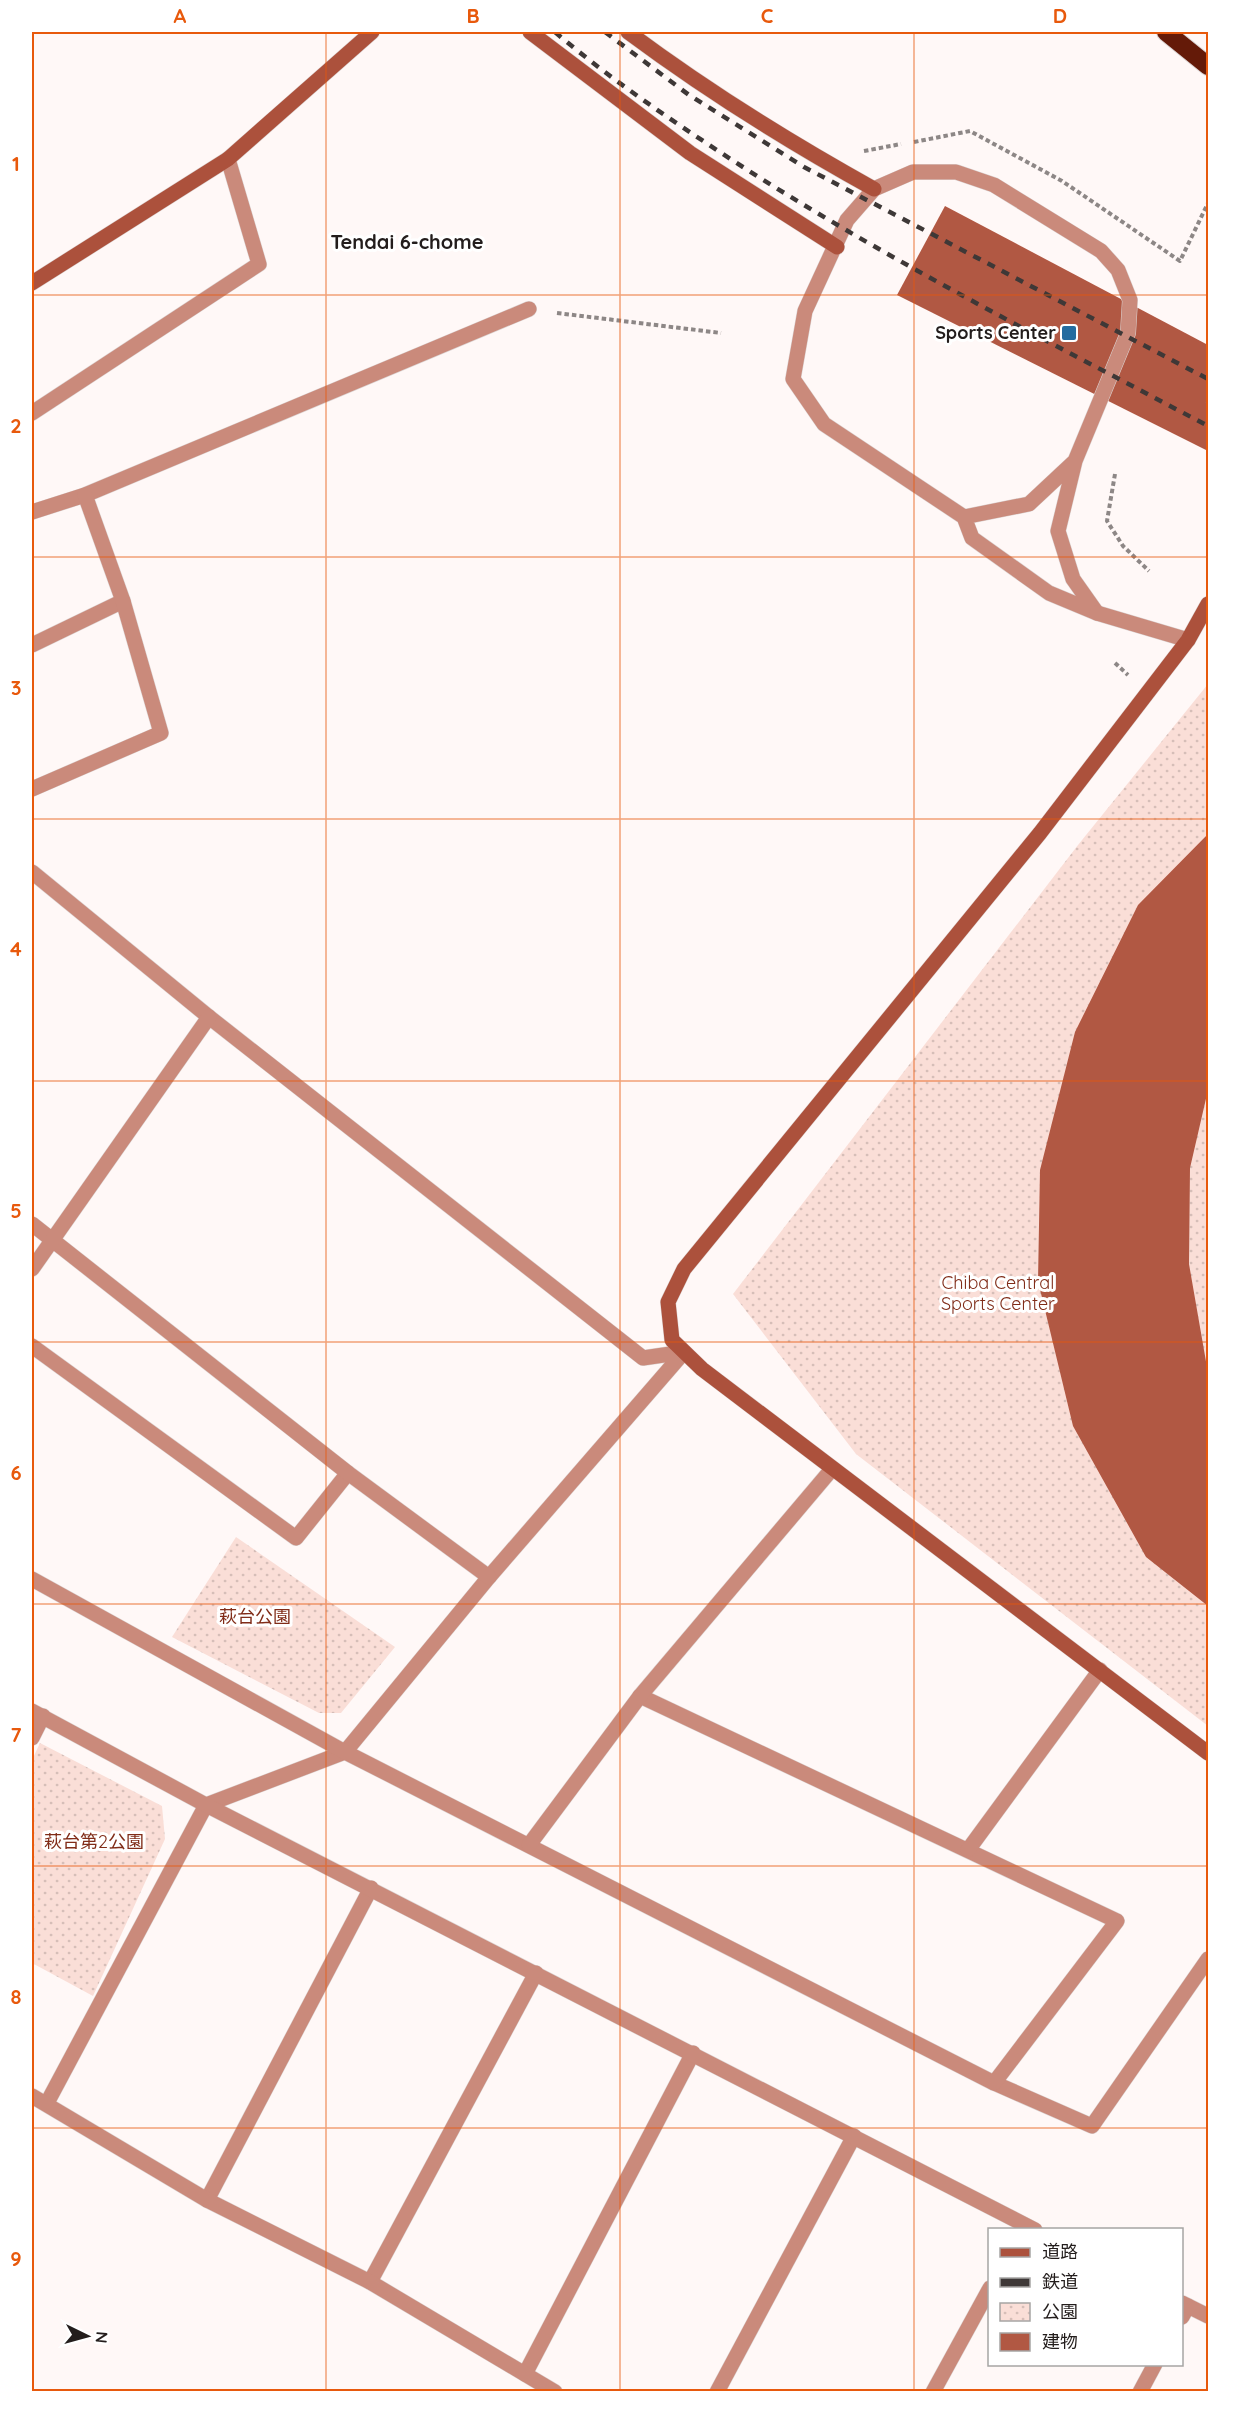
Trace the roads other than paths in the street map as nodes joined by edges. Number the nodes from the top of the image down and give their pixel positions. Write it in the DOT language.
graph roads {
  1 [pos="372,32"];
  2 [pos="530,32"];
  3 [pos="628,32"];
  4 [pos="1166,32"];
  5 [pos="1209,66"];
  6 [pos="228,159"];
  7 [pos="874,189"];
  8 [pos="837,247"];
  9 [pos="32,283"];
  10 [pos="529,309"];
  11 [pos="32,412"];
  12 [pos="1075,460"];
  13 [pos="85,495"];
  14 [pos="32,512"];
  15 [pos="964,517"];
  16 [pos="123,601"];
  17 [pos="1209,604"];
  18 [pos="1097,613"];
  19 [pos="1188,640"];
  20 [pos="32,645"];
  21 [pos="32,789"];
  22 [pos="32,872"];
  23 [pos="209,1017"];
  24 [pos="32,1224"];
  25 [pos="53,1240"];
  26 [pos="32,1269"];
  27 [pos="32,1346"];
  28 [pos="684,1352"];
  29 [pos="832,1469"];
  30 [pos="348,1473"];
  31 [pos="489,1577"];
  32 [pos="32,1579"];
  33 [pos="1101,1670"];
  34 [pos="640,1696"];
  35 [pos="37,1714"];
  36 [pos="32,1738"];
  37 [pos="345,1752"];
  38 [pos="1209,1753"];
  39 [pos="206,1804"];
  40 [pos="529,1845"];
  41 [pos="968,1850"];
  42 [pos="371,1888"];
  43 [pos="1209,1959"];
  44 [pos="536,1973"];
  45 [pos="693,2053"];
  46 [pos="994,2084"];
  47 [pos="32,2096"];
  48 [pos="47,2103"];
  49 [pos="854,2136"];
  50 [pos="207,2200"];
  51 [pos="1026,2228"];
  52 [pos="370,2282"];
  53 [pos="988,2292"];
  54 [pos="1184,2308"];
  55 [pos="1209,2316"];
  56 [pos="1154,2366"];
  57 [pos="525,2374"];
  58 [pos="555,2391"];
  59 [pos="717,2391"];
  60 [pos="933,2391"];
  61 [pos="1140,2391"];
  1 -- 6 [label="street"];
  2 -- 8 [label="street"];
  3 -- 7 [label="street"];
  4 -- 5 [label="highway"];
  6 -- 9 [label="street"];
  6 -- 11 [label="street"];
  7 -- 8 [label="street"];
  7 -- 12 [label="street"];
  8 -- 15 [label="street"];
  10 -- 13 [label="street"];
  12 -- 15 [label="street"];
  12 -- 18 [label="street"];
  13 -- 14 [label="street"];
  13 -- 16 [label="street"];
  15 -- 18 [label="street"];
  16 -- 20 [label="street"];
  16 -- 21 [label="street"];
  17 -- 19 [label="street"];
  18 -- 19 [label="street"];
  19 -- 28 [label="street"];
  22 -- 23 [label="street"];
  23 -- 25 [label="street"];
  23 -- 28 [label="street"];
  24 -- 25 [label="street"];
  25 -- 26 [label="street"];
  25 -- 30 [label="street"];
  27 -- 30 [label="street"];
  28 -- 29 [label="street"];
  28 -- 31 [label="street"];
  29 -- 33 [label="street"];
  29 -- 34 [label="street"];
  30 -- 31 [label="street"];
  31 -- 37 [label="street"];
  32 -- 37 [label="street"];
  33 -- 38 [label="street"];
  33 -- 41 [label="street"];
  34 -- 40 [label="street"];
  34 -- 41 [label="street"];
  35 -- 36 [label="street"];
  35 -- 39 [label="street"];
  37 -- 39 [label="street"];
  37 -- 40 [label="street"];
  39 -- 42 [label="street"];
  39 -- 48 [label="street"];
  40 -- 46 [label="street"];
  41 -- 46 [label="street"];
  42 -- 44 [label="street"];
  42 -- 50 [label="street"];
  43 -- 46 [label="street"];
  44 -- 45 [label="street"];
  44 -- 52 [label="street"];
  45 -- 49 [label="street"];
  45 -- 57 [label="street"];
  47 -- 48 [label="street"];
  48 -- 50 [label="street"];
  49 -- 51 [label="street"];
  49 -- 59 [label="street"];
  50 -- 52 [label="street"];
  52 -- 57 [label="street"];
  53 -- 60 [label="street"];
  54 -- 55 [label="street"];
  56 -- 61 [label="street"];
  57 -- 58 [label="street"];
}
